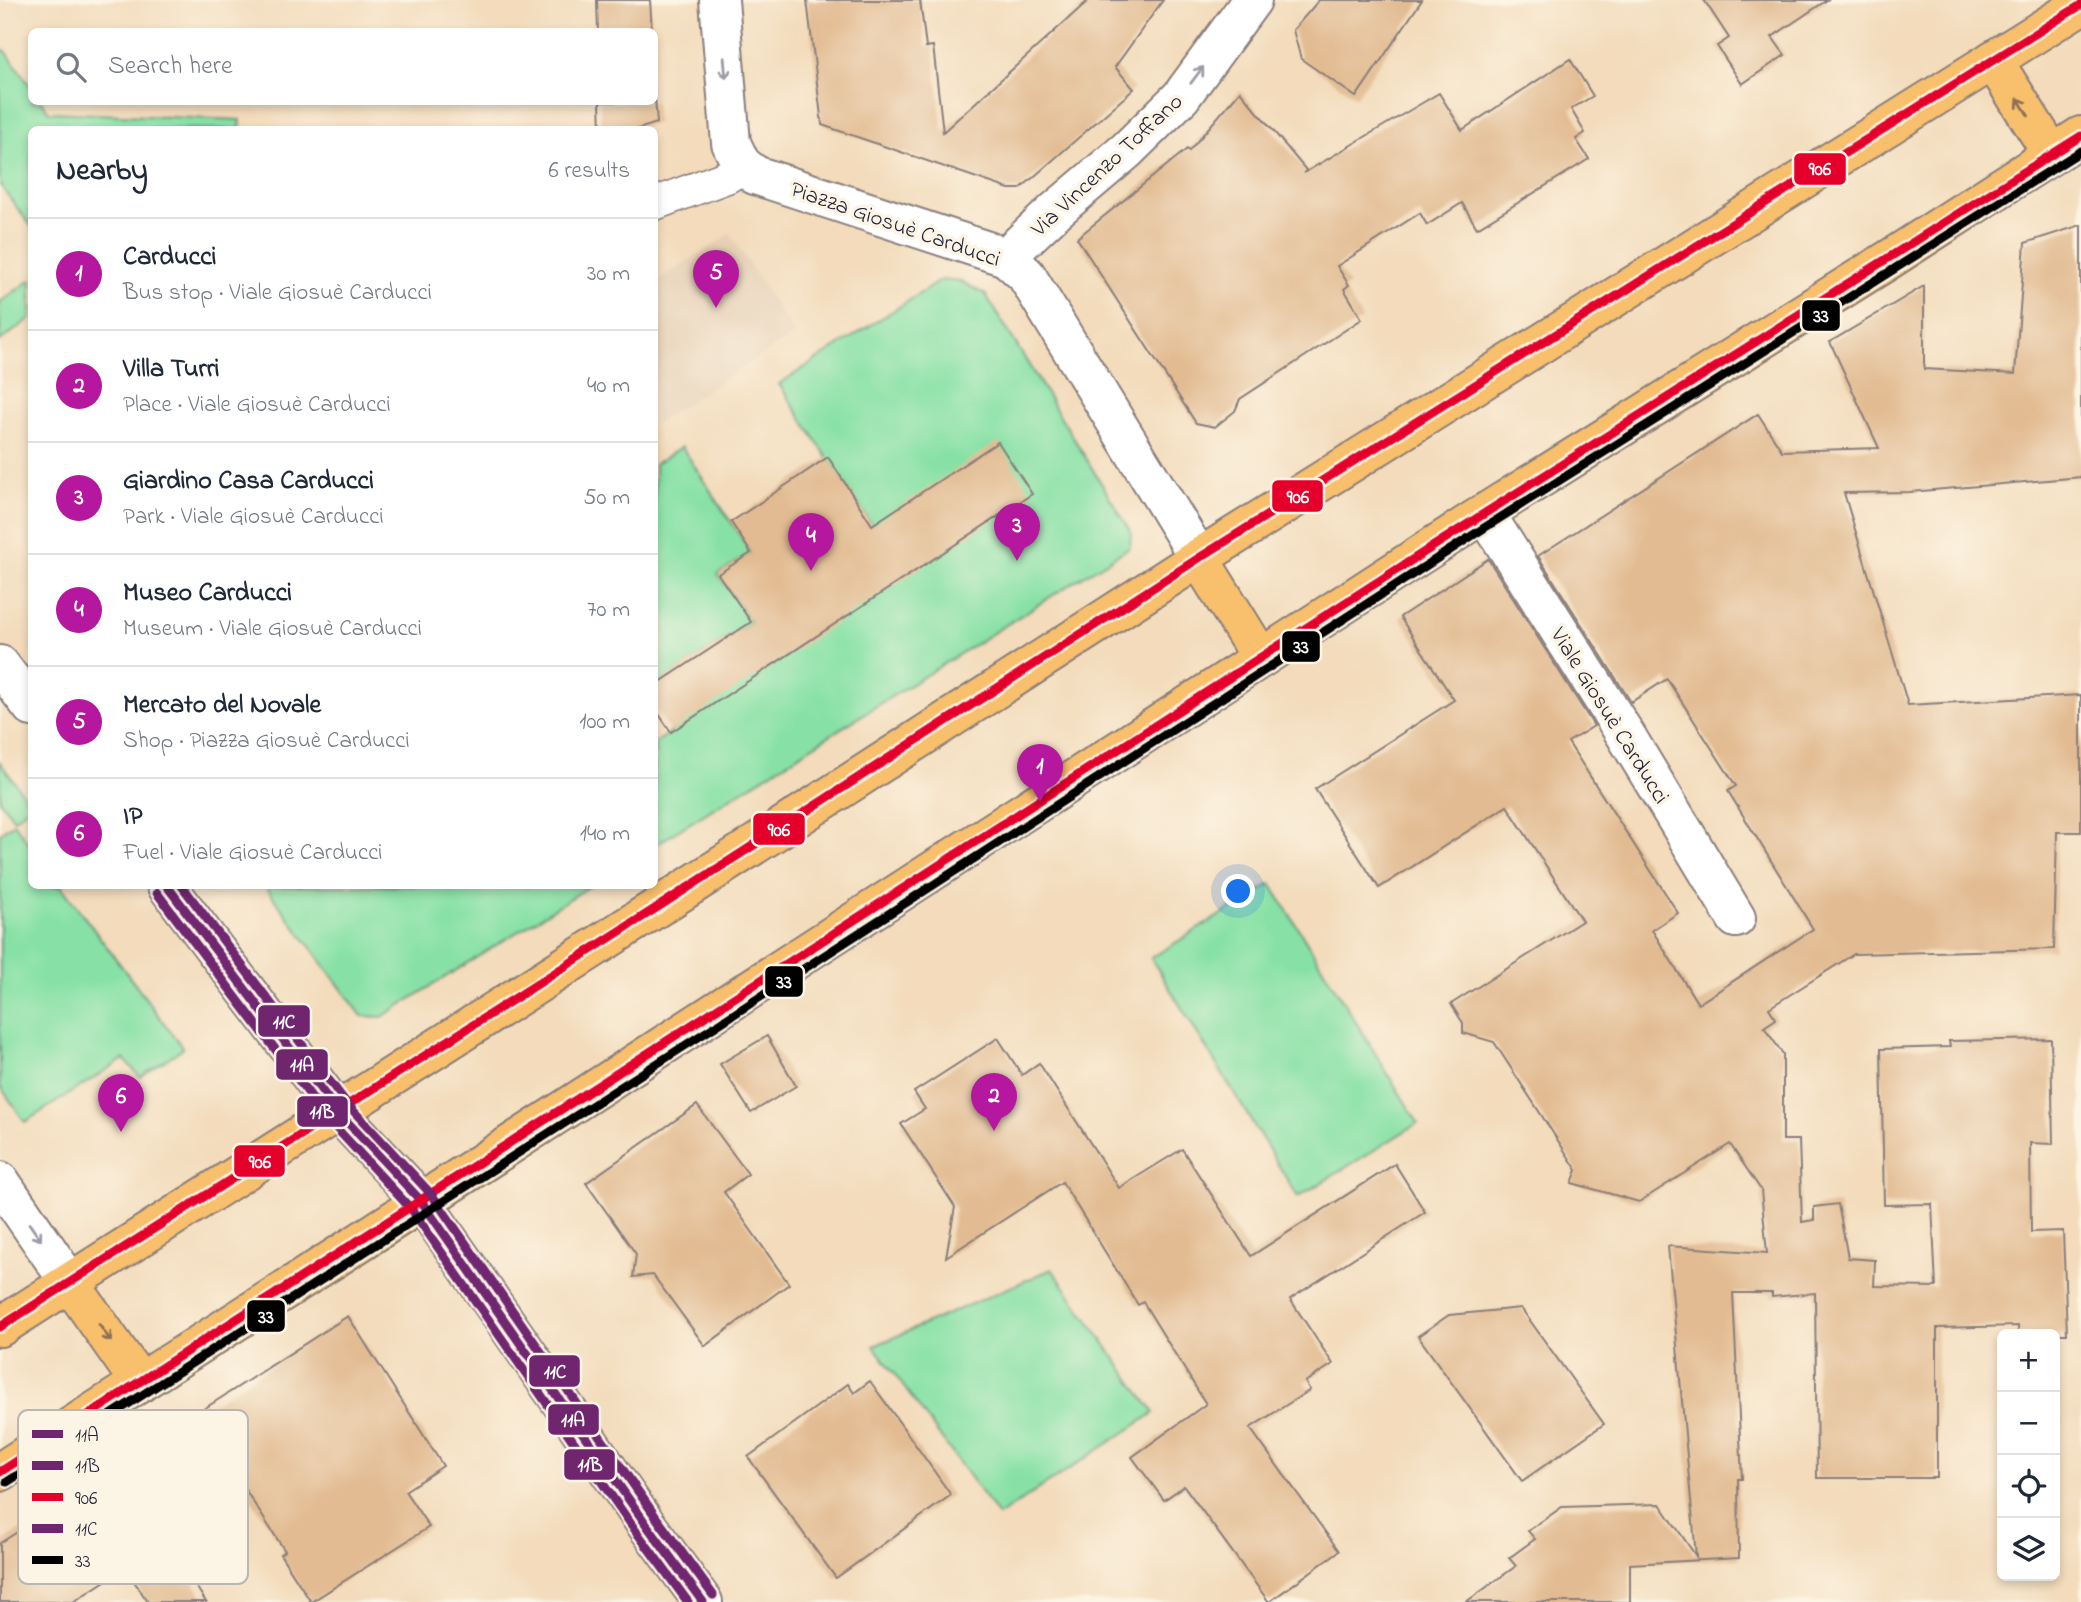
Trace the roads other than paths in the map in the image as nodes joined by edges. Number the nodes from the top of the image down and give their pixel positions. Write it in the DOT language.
graph roads {
  1 [pos="719,0"];
  2 [pos="1252,0"];
  3 [pos="2081,5"];
  4 [pos="1993,60"];
  5 [pos="2067,145"];
  6 [pos="741,164"];
  7 [pos="658,203"];
  8 [pos="1006,257"];
  9 [pos="1485,513"];
  10 [pos="1199,558"];
  11 [pos="1261,658"];
  12 [pos="0,665"];
  13 [pos="28,702"];
  14 [pos="169,889"];
  15 [pos="1736,918"];
  16 [pos="338,1112"];
  17 [pos="0,1181"];
  18 [pos="422,1202"];
  19 [pos="70,1283"];
  20 [pos="0,1327"];
  21 [pos="140,1383"];
  22 [pos="98,1410"];
  23 [pos="18,1461"];
  24 [pos="0,1472"];
  25 [pos="703,1602"];
  1 -- 6 [label="street, one-way"];
  8 -- 2 [label="street, Via Vincenzo Toffano, one-way"];
  3 -- 4 [label="main road"];
  5 -- 4 [label="main road, one-way"];
  4 -- 10 [label="main road"];
  5 -- 9 [label="main road"];
  6 -- 7 [label="street"];
  6 -- 8 [label="street, Piazza Giosuè Carducci"];
  8 -- 10 [label="street, Piazza Giosuè Carducci"];
  9 -- 11 [label="main road"];
  9 -- 15 [label="street, Viale Giosuè Carducci"];
  10 -- 11 [label="main road"];
  10 -- 16 [label="main road"];
  11 -- 18 [label="main road"];
  12 -- 13 [label="street"];
  14 -- 16 [label="street"];
  16 -- 18 [label="street"];
  16 -- 19 [label="main road"];
  17 -- 19 [label="street, one-way"];
  18 -- 21 [label="main road"];
  18 -- 25 [label="street"];
  19 -- 20 [label="main road"];
  19 -- 21 [label="main road, one-way"];
  21 -- 22 [label="main road"];
  23 -- 24 [label="main road"];
}
